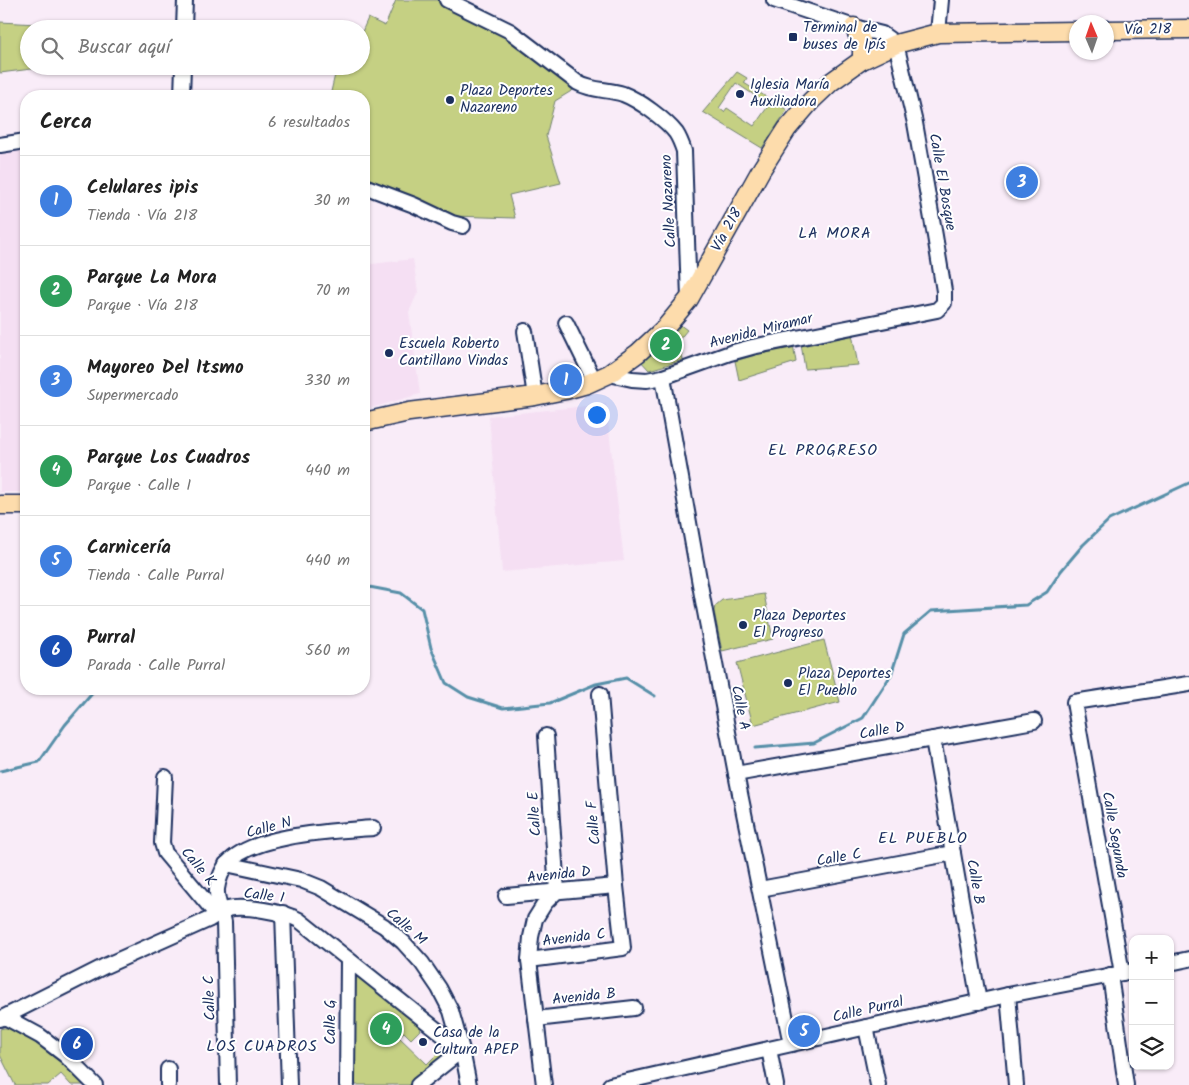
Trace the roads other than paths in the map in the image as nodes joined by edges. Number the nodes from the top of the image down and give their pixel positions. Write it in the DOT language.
graph roads {
  1 [pos="184,0"];
  2 [pos="447,0"];
  3 [pos="774,0"];
  4 [pos="941,0"];
  5 [pos="184,20"];
  6 [pos="854,27"];
  7 [pos="1189,29"];
  8 [pos="1114,30"];
  9 [pos="1069,31"];
  10 [pos="938,33"];
  11 [pos="896,44"];
  12 [pos="862,60"];
  13 [pos="183,75"];
  14 [pos="182,90"];
  15 [pos="20,142"];
  16 [pos="0,145"];
  17 [pos="370,188"];
  18 [pos="463,226"];
  19 [pos="688,299"];
  20 [pos="922,313"];
  21 [pos="566,323"];
  22 [pos="525,331"];
  23 [pos="602,377"];
  24 [pos="663,377"];
  25 [pos="535,396"];
  26 [pos="370,421"];
  27 [pos="0,505"];
  28 [pos="20,505"];
  29 [pos="1189,684"];
  30 [pos="600,694"];
  31 [pos="1034,721"];
  32 [pos="546,736"];
  33 [pos="933,739"];
  34 [pos="736,774"];
  35 [pos="165,777"];
  36 [pos="372,828"];
  37 [pos="953,853"];
  38 [pos="226,864"];
  39 [pos="616,886"];
  40 [pos="760,889"];
  41 [pos="557,891"];
  42 [pos="506,896"];
  43 [pos="219,912"];
  44 [pos="283,913"];
  45 [pos="623,948"];
  46 [pos="348,959"];
  47 [pos="1189,959"];
  48 [pos="529,960"];
  49 [pos="1174,962"];
  50 [pos="1122,973"];
  51 [pos="1008,995"];
  52 [pos="979,1002"];
  53 [pos="634,1008"];
  54 [pos="3,1018"];
  55 [pos="536,1019"];
  56 [pos="866,1027"];
  57 [pos="791,1044"];
  58 [pos="769,1049"];
  59 [pos="462,1050"];
  60 [pos="168,1069"];
  61 [pos="95,1085"];
  62 [pos="168,1085"];
  63 [pos="228,1085"];
  64 [pos="289,1085"];
  65 [pos="347,1085"];
  66 [pos="418,1085"];
  67 [pos="469,1085"];
  68 [pos="544,1085"];
  69 [pos="610,1085"];
  70 [pos="776,1085"];
  71 [pos="878,1085"];
  72 [pos="1016,1085"];
  73 [pos="1126,1085"];
  1 -- 5 [label="street"];
  2 -- 19 [label="street, Calle Nazareno"];
  3 -- 6 [label="street"];
  4 -- 10 [label="street"];
  6 -- 11 [label="street"];
  6 -- 12 [label="main road"];
  7 -- 8 [label="main road, Vía 218"];
  9 -- 10 [label="main road, Vía 218"];
  10 -- 11 [label="main road, Vía 218"];
  11 -- 12 [label="main road, Vía 218"];
  11 -- 20 [label="street, Calle El Bosque"];
  12 -- 19 [label="main road, Vía 218"];
  13 -- 14 [label="street"];
  15 -- 16 [label="street"];
  17 -- 18 [label="street"];
  19 -- 23 [label="main road, Vía 218"];
  20 -- 24 [label="street, Avenida Miramar"];
  21 -- 23 [label="street"];
  22 -- 25 [label="street"];
  23 -- 24 [label="street, Avenida Miramar"];
  23 -- 25 [label="main road, Vía 218"];
  24 -- 34 [label="street, Calle A"];
  25 -- 26 [label="main road, Vía 218"];
  27 -- 28 [label="main road"];
  29 -- 50 [label="street, Calle Segunda"];
  30 -- 39 [label="street, Calle F"];
  31 -- 33 [label="street, Calle D"];
  32 -- 41 [label="street, Calle E"];
  33 -- 34 [label="street, Calle D"];
  33 -- 37 [label="street, Calle B"];
  34 -- 40 [label="street, Calle A"];
  35 -- 43 [label="street, Calle K"];
  36 -- 38 [label="street, Calle N"];
  37 -- 40 [label="street, Calle C"];
  37 -- 52 [label="street, Calle B"];
  38 -- 43 [label="street"];
  38 -- 59 [label="street, Calle M"];
  39 -- 41 [label="street, Avenida D"];
  39 -- 45 [label="street, Calle F"];
  40 -- 57 [label="street, Calle A"];
  41 -- 42 [label="street, Avenida D"];
  41 -- 48 [label="street"];
  43 -- 44 [label="street, Calle I"];
  43 -- 54 [label="street, Calle I"];
  43 -- 63 [label="street, Calle C"];
  44 -- 46 [label="street, Calle I"];
  44 -- 64 [label="street"];
  45 -- 48 [label="street, Avenida C"];
  46 -- 59 [label="street, Calle I"];
  46 -- 65 [label="street, Calle G"];
  47 -- 49 [label="street"];
  48 -- 55 [label="street"];
  50 -- 51 [label="street, Calle Purral"];
  50 -- 73 [label="street, Calle Segunda"];
  51 -- 52 [label="street, Calle Purral"];
  51 -- 72 [label="street"];
  52 -- 56 [label="street, Calle Purral"];
  53 -- 55 [label="street, Avenida B"];
  54 -- 61 [label="street"];
  55 -- 68 [label="street"];
  56 -- 57 [label="street, Calle Purral"];
  56 -- 71 [label="street"];
  57 -- 58 [label="street, Calle Purral"];
  58 -- 69 [label="street, Calle Purral"];
  58 -- 70 [label="street"];
  59 -- 66 [label="street"];
  59 -- 67 [label="street"];
  60 -- 62 [label="street"];
}
